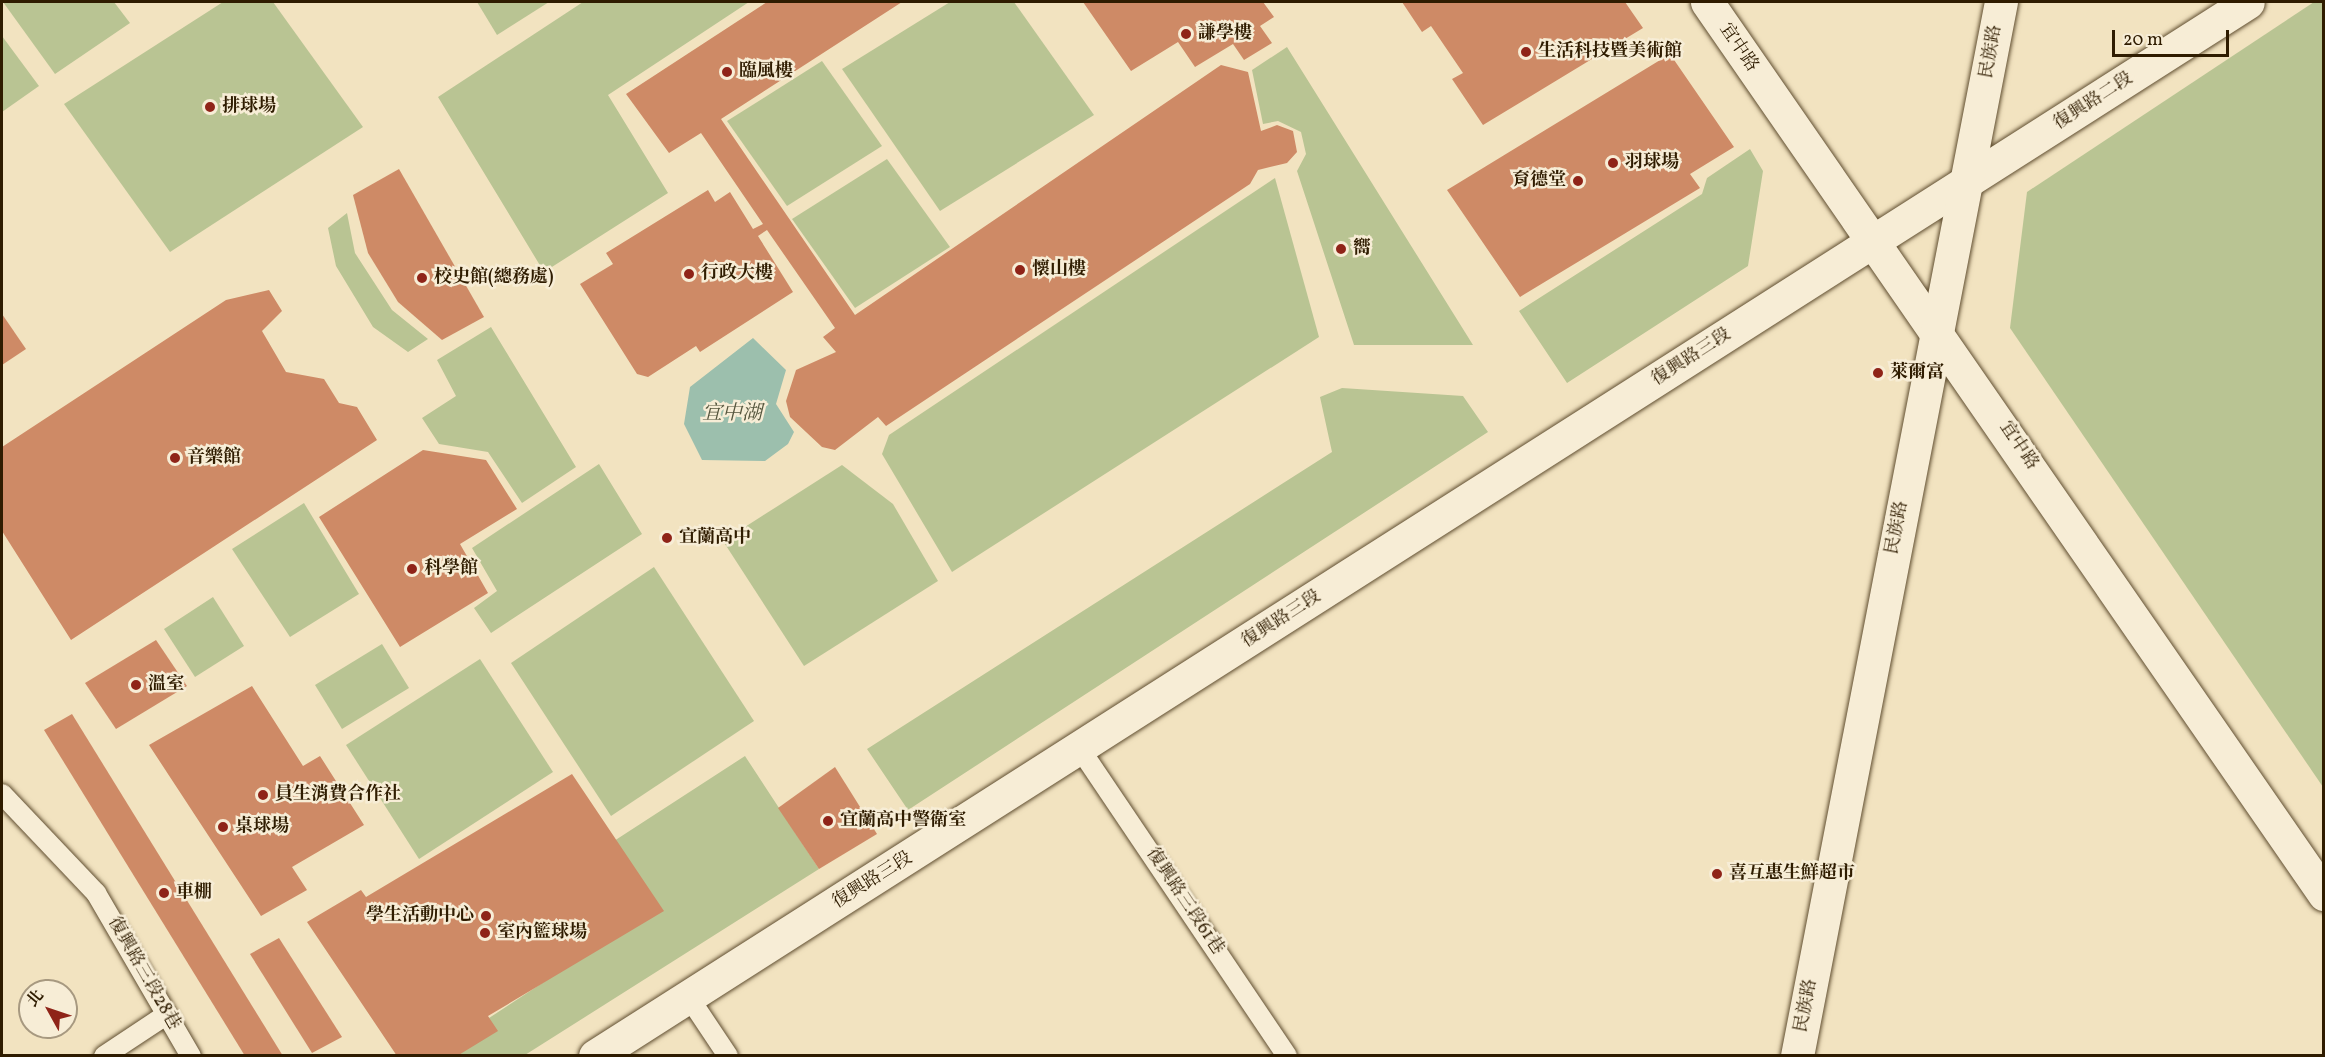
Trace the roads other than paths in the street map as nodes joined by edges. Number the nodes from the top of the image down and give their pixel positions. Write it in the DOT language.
graph roads {
  1 [pos="1707,2"];
  2 [pos="2001,2"];
  3 [pos="2248,2"];
  4 [pos="1970,184"];
  5 [pos="1871,243"];
  6 [pos="1939,332"];
  7 [pos="1080,749"];
  8 [pos="2,794"];
  9 [pos="2324,894"];
  10 [pos="688,996"];
  11 [pos="166,1015"];
  12 [pos="104,1056"];
  13 [pos="191,1056"];
  14 [pos="595,1056"];
  15 [pos="728,1056"];
  16 [pos="1287,1056"];
  17 [pos="1797,1056"];
  1 -- 5 [label="street, 宜中路"];
  2 -- 4 [label="street, 民族路"];
  3 -- 4 [label="street, 復興路二段"];
  4 -- 5 [label="street, 復興路三段"];
  4 -- 6 [label="street, 民族路"];
  5 -- 6 [label="street, 宜中路"];
  5 -- 7 [label="street, 復興路三段"];
  6 -- 9 [label="street, 宜中路"];
  6 -- 17 [label="street, 民族路"];
  7 -- 10 [label="street, 復興路三段"];
  7 -- 16 [label="lane, 復興路三段61巷"];
  8 -- 11 [label="lane, 復興路三段28巷"];
  10 -- 14 [label="street, 復興路三段"];
  10 -- 15 [label="lane"];
  11 -- 12 [label="lane"];
  11 -- 13 [label="lane, 復興路三段28巷"];
}
